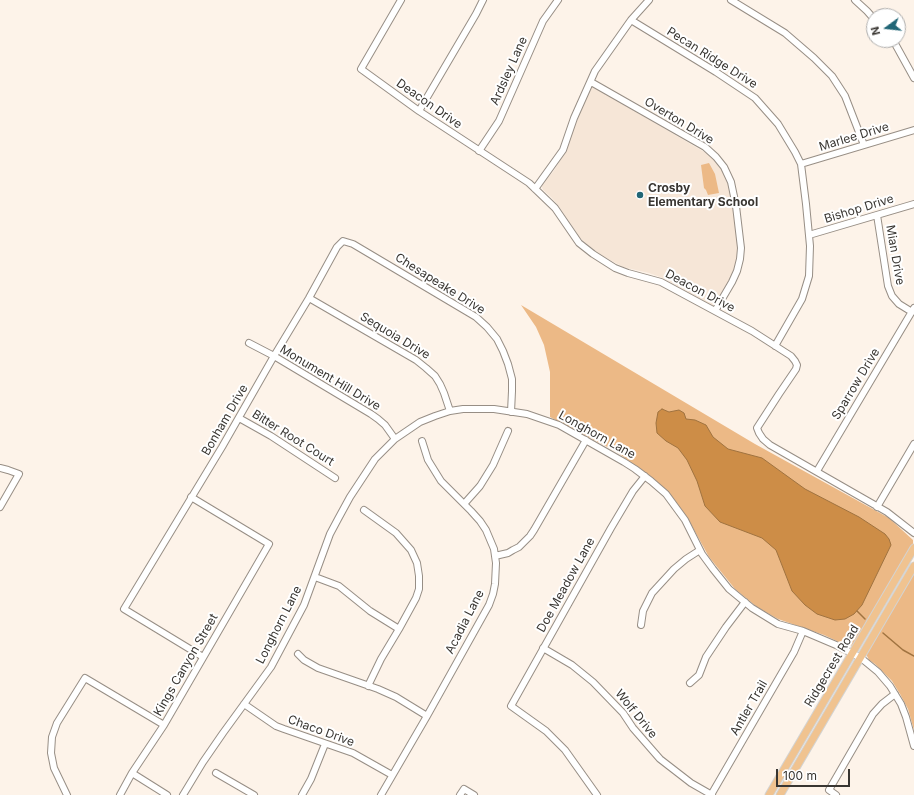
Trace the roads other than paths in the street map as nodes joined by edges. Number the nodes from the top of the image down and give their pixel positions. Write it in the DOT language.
graph roads {
  1 [pos="401,0"];
  2 [pos="483,0"];
  3 [pos="558,0"];
  4 [pos="649,0"];
  5 [pos="731,0"];
  6 [pos="855,0"];
  7 [pos="866,10"];
  8 [pos="631,20"];
  9 [pos="897,48"];
  10 [pos="914,78"];
  11 [pos="591,82"];
  12 [pos="419,111"];
  13 [pos="914,130"];
  14 [pos="864,145"];
  15 [pos="479,151"];
  16 [pos="801,164"];
  17 [pos="535,189"];
  18 [pos="914,204"];
  19 [pos="877,215"];
  20 [pos="809,235"];
  21 [pos="343,241"];
  22 [pos="309,298"];
  23 [pos="913,310"];
  24 [pos="715,311"];
  25 [pos="249,343"];
  26 [pos="775,346"];
  27 [pos="274,356"];
  28 [pos="450,411"];
  29 [pos="511,412"];
  30 [pos="239,418"];
  31 [pos="508,431"];
  32 [pos="395,439"];
  33 [pos="422,440"];
  34 [pos="586,440"];
  35 [pos="914,444"];
  36 [pos="0,468"];
  37 [pos="817,471"];
  38 [pos="645,476"];
  39 [pos="335,478"];
  40 [pos="191,498"];
  41 [pos="464,504"];
  42 [pos="0,507"];
  43 [pos="877,507"];
  44 [pos="364,510"];
  45 [pos="914,533"];
  46 [pos="914,548"];
  47 [pos="700,550"];
  48 [pos="495,556"];
  49 [pos="914,566"];
  50 [pos="315,576"];
  51 [pos="745,602"];
  52 [pos="641,625"];
  53 [pos="399,629"];
  54 [pos="803,631"];
  55 [pos="543,648"];
  56 [pos="853,653"];
  57 [pos="298,654"];
  58 [pos="204,657"];
  59 [pos="861,658"];
  60 [pos="690,683"];
  61 [pos="368,686"];
  62 [pos="895,694"];
  63 [pos="244,704"];
  64 [pos="427,716"];
  65 [pos="164,724"];
  66 [pos="325,744"];
  67 [pos="914,746"];
  68 [pos="132,773"];
  69 [pos="216,773"];
  70 [pos="392,775"];
  71 [pos="67,795"];
  72 [pos="120,795"];
  73 [pos="167,795"];
  74 [pos="183,795"];
  75 [pos="254,795"];
  76 [pos="302,795"];
  77 [pos="381,795"];
  78 [pos="460,795"];
  79 [pos="474,795"];
  80 [pos="597,795"];
  81 [pos="711,795"];
  82 [pos="769,795"];
  83 [pos="780,795"];
  84 [pos="836,795"];
  1 -- 12 [label="street, Deacon Drive"];
  2 -- 12 [label="street"];
  3 -- 15 [label="street, Ardsley Lane"];
  4 -- 8 [label="street"];
  5 -- 14 [label="street"];
  6 -- 7 [label="street"];
  8 -- 11 [label="street"];
  8 -- 16 [label="street, Pecan Ridge Drive"];
  9 -- 10 [label="street"];
  11 -- 17 [label="street"];
  11 -- 24 [label="street, Overton Drive"];
  12 -- 15 [label="street, Deacon Drive"];
  13 -- 14 [label="street, Marlee Drive"];
  14 -- 16 [label="street, Marlee Drive"];
  15 -- 17 [label="street, Deacon Drive"];
  16 -- 20 [label="street, Pecan Ridge Drive"];
  17 -- 24 [label="street, Deacon Drive"];
  18 -- 19 [label="street, Bishop Drive"];
  19 -- 20 [label="street, Bishop Drive"];
  19 -- 23 [label="street, Mian Drive"];
  20 -- 26 [label="street, Pecan Ridge Drive"];
  21 -- 22 [label="street, Bonham Drive"];
  21 -- 29 [label="street, Chesapeake Drive"];
  22 -- 27 [label="street, Bonham Drive"];
  22 -- 28 [label="street, Sequoia Drive"];
  23 -- 37 [label="street, Sparrow Drive"];
  24 -- 26 [label="street, Deacon Drive"];
  25 -- 27 [label="street, Monument Hill Drive"];
  26 -- 37 [label="street, Deacon Drive"];
  27 -- 30 [label="street, Bonham Drive"];
  27 -- 32 [label="street, Monument Hill Drive"];
  28 -- 29 [label="street, Longhorn Lane"];
  28 -- 32 [label="street, Longhorn Lane"];
  29 -- 34 [label="street, Longhorn Lane"];
  30 -- 39 [label="street, Bitter Root Court"];
  30 -- 40 [label="street, Bonham Drive"];
  31 -- 41 [label="street"];
  32 -- 50 [label="street, Longhorn Lane"];
  33 -- 41 [label="street, Acadia Lane"];
  34 -- 38 [label="street, Longhorn Lane"];
  34 -- 48 [label="street"];
  35 -- 43 [label="street"];
  36 -- 42 [label="street"];
  37 -- 43 [label="street, Deacon Drive"];
  38 -- 47 [label="street, Longhorn Lane"];
  38 -- 55 [label="street, Doe Meadow Lane"];
  40 -- 58 [label="street, Kings Canyon Street"];
  40 -- 58 [label="street, Bonham Drive"];
  41 -- 48 [label="street, Acadia Lane"];
  43 -- 45 [label="street, Deacon Drive"];
  44 -- 53 [label="street"];
  46 -- 56 [label="main road, Ridgecrest Road"];
  47 -- 51 [label="street, Longhorn Lane"];
  47 -- 52 [label="street"];
  48 -- 64 [label="street, Acadia Lane"];
  49 -- 59 [label="main road, Ridgecrest Road"];
  50 -- 53 [label="street"];
  50 -- 63 [label="street, Longhorn Lane"];
  51 -- 54 [label="street, Longhorn Lane"];
  51 -- 60 [label="street"];
  53 -- 61 [label="street"];
  54 -- 56 [label="street, Longhorn Lane"];
  54 -- 81 [label="street, Antler Trail"];
  55 -- 80 [label="street, Doe Meadow Lane"];
  55 -- 81 [label="street, Wolf Drive"];
  56 -- 59 [label="street, Longhorn Lane"];
  56 -- 82 [label="main road, Ridgecrest Road"];
  57 -- 61 [label="street"];
  58 -- 65 [label="street, Kings Canyon Street"];
  59 -- 62 [label="street, Longhorn Lane"];
  59 -- 83 [label="main road, Ridgecrest Road"];
  61 -- 64 [label="street"];
  62 -- 67 [label="street, Longhorn Lane"];
  62 -- 84 [label="street"];
  63 -- 66 [label="street, Chaco Drive"];
  63 -- 74 [label="street, Longhorn Lane"];
  64 -- 70 [label="street, Acadia Lane"];
  65 -- 68 [label="street, Kings Canyon Street"];
  65 -- 71 [label="street"];
  66 -- 70 [label="street, Chaco Drive"];
  66 -- 76 [label="street"];
  68 -- 72 [label="street, Kings Canyon Street"];
  68 -- 73 [label="street"];
  69 -- 75 [label="street"];
  70 -- 77 [label="street, Acadia Lane"];
  78 -- 79 [label="street"];
}
